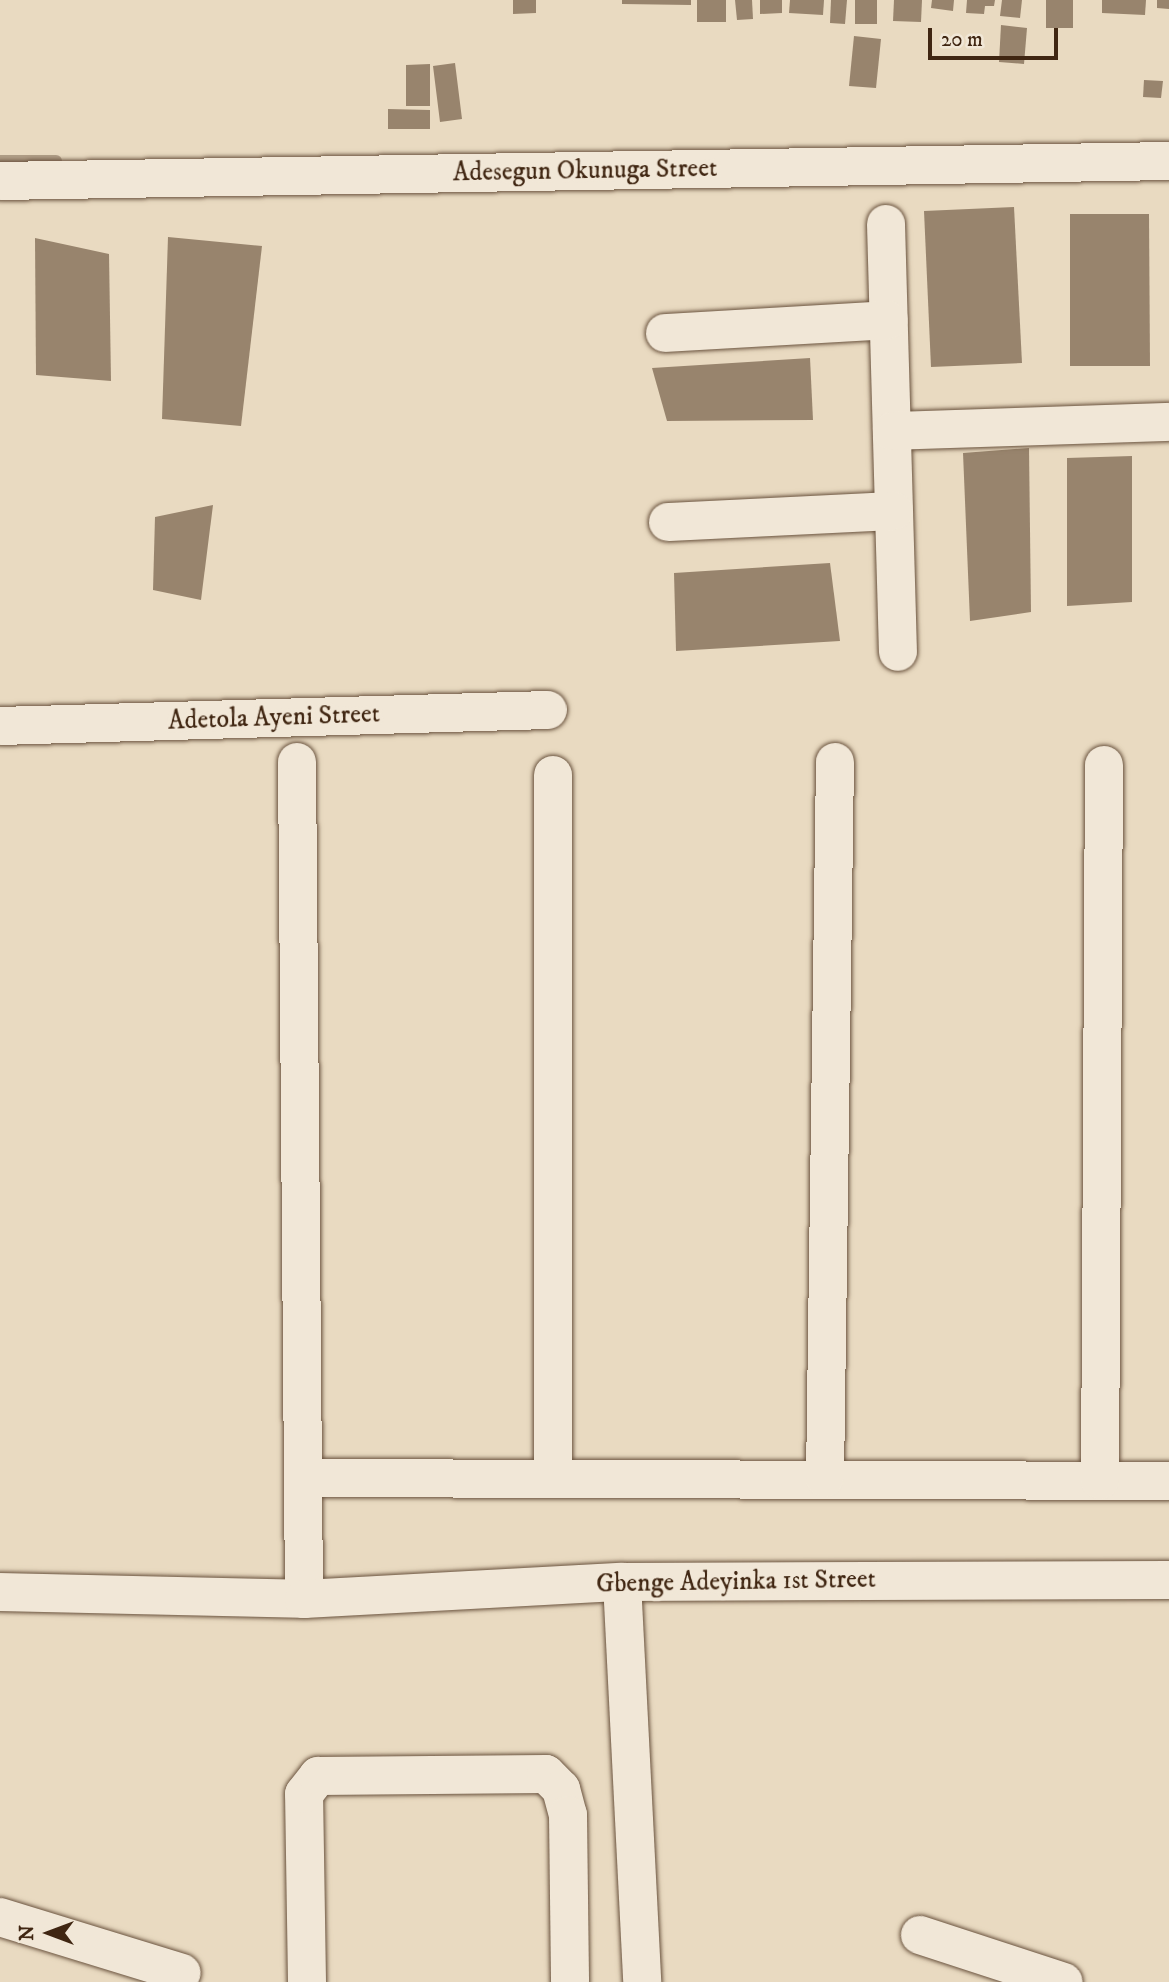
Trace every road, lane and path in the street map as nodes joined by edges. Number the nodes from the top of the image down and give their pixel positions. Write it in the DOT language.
graph roads {
  1 [pos="1169,161"];
  2 [pos="0,181"];
  3 [pos="886,224"];
  4 [pos="889,320"];
  5 [pos="665,333"];
  6 [pos="1169,422"];
  7 [pos="892,432"];
  8 [pos="894,511"];
  9 [pos="668,522"];
  10 [pos="898,652"];
  11 [pos="548,710"];
  12 [pos="0,726"];
  13 [pos="297,762"];
  14 [pos="835,762"];
  15 [pos="1104,765"];
  16 [pos="553,775"];
  17 [pos="553,1475"];
  18 [pos="825,1478"];
  19 [pos="306,1479"];
  20 [pos="1100,1480"];
  21 [pos="1169,1480"];
  22 [pos="1169,1580"];
  23 [pos="622,1582"];
  24 [pos="0,1592"];
  25 [pos="304,1599"];
  26 [pos="0,1917"];
  27 [pos="920,1935"];
  28 [pos="182,1973"];
  29 [pos="307,1982"];
  30 [pos="570,1982"];
  31 [pos="642,1982"];
  32 [pos="1064,1982"];
  1 -- 2 [label="street, Adesegun Okunuga Street"];
  3 -- 4 [label="street"];
  4 -- 5 [label="street"];
  4 -- 7 [label="street"];
  6 -- 7 [label="street"];
  7 -- 8 [label="street"];
  8 -- 9 [label="street"];
  8 -- 10 [label="street"];
  11 -- 12 [label="street, Adetola Ayeni Street"];
  13 -- 19 [label="street"];
  14 -- 18 [label="street"];
  15 -- 20 [label="street"];
  16 -- 17 [label="street"];
  17 -- 18 [label="street"];
  17 -- 19 [label="street"];
  18 -- 20 [label="street"];
  19 -- 25 [label="street"];
  20 -- 21 [label="street"];
  22 -- 23 [label="street, Gbenge Adeyinka 1st Street"];
  23 -- 25 [label="street, Gbenge Adeyinka 1st Street"];
  23 -- 31 [label="street"];
  24 -- 25 [label="street, Gbenge Adeyinka 1st Street"];
  26 -- 28 [label="street"];
  27 -- 32 [label="street"];
  29 -- 30 [label="street"];
}
